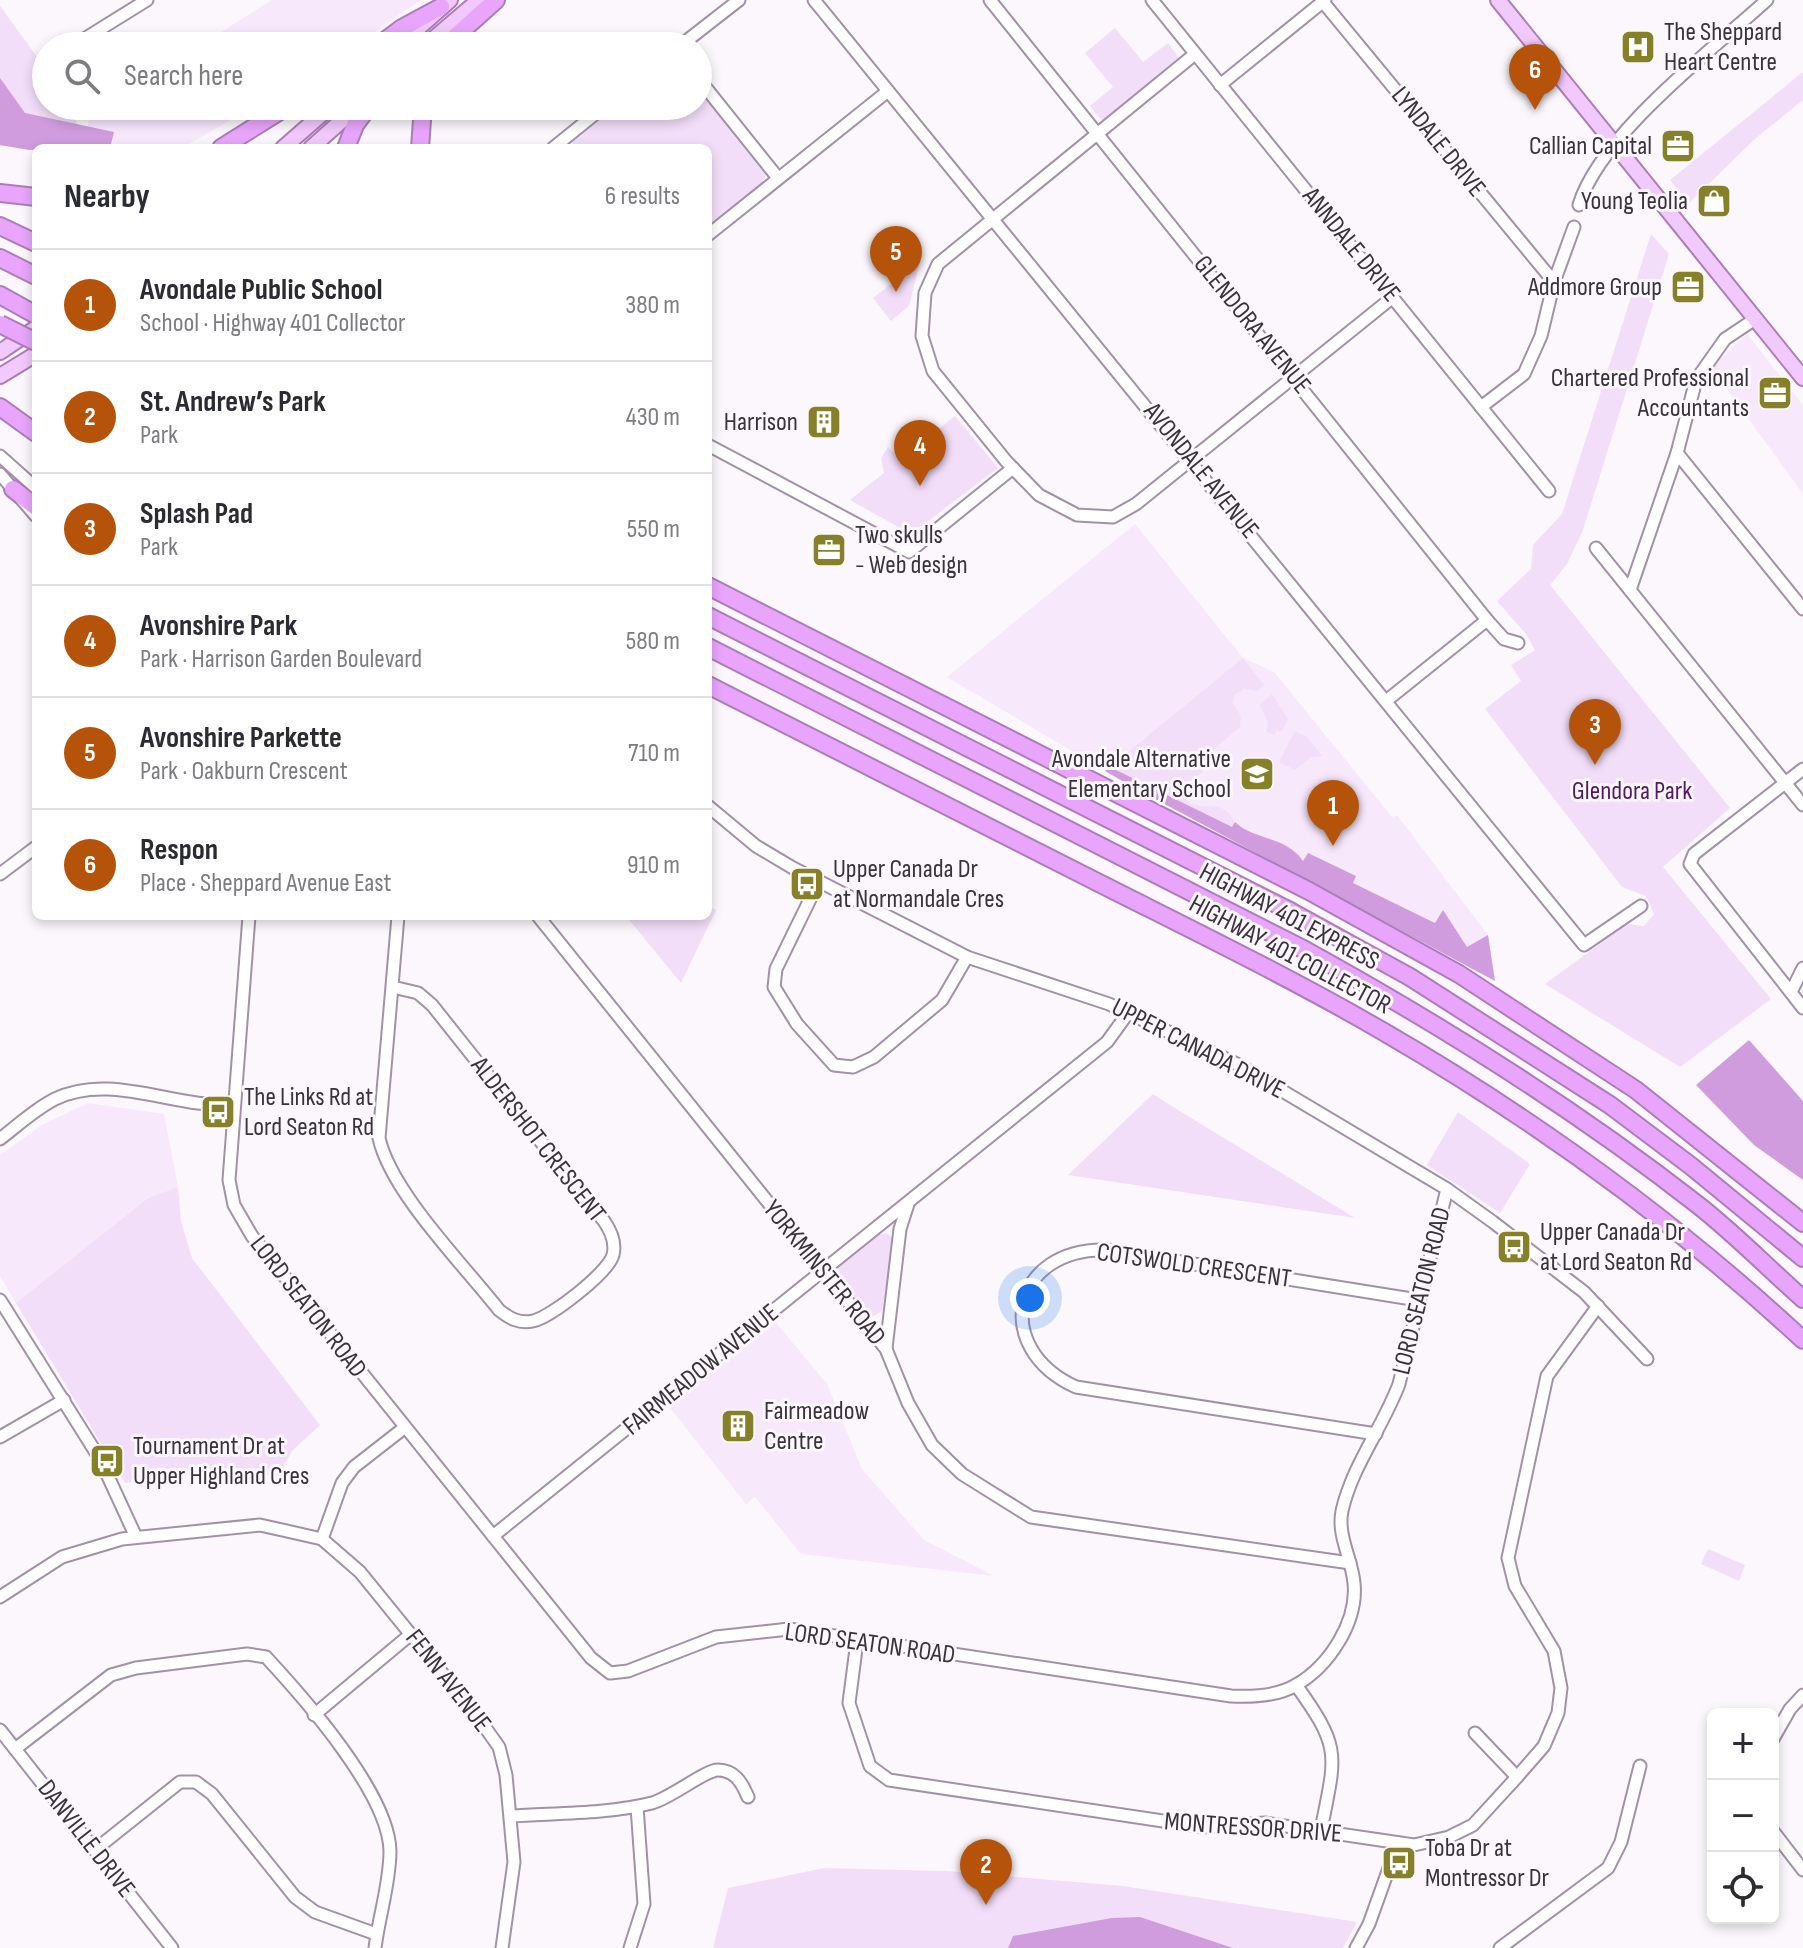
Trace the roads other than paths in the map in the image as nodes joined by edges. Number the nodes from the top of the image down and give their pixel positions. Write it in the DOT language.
graph roads {
  1 [pos="147,0"];
  2 [pos="479,0"];
  3 [pos="496,0"];
  4 [pos="739,0"];
  5 [pos="814,0"];
  6 [pos="990,0"];
  7 [pos="1152,0"];
  8 [pos="1498,0"];
  9 [pos="1767,0"];
  10 [pos="1324,1"];
  11 [pos="446,4"];
  12 [pos="96,32"];
  13 [pos="401,32"];
  14 [pos="414,32"];
  15 [pos="441,32"];
  16 [pos="461,32"];
  17 [pos="698,32"];
  18 [pos="1195,54"];
  19 [pos="1220,85"];
  20 [pos="888,91"];
  21 [pos="712,96"];
  22 [pos="266,120"];
  23 [pos="315,120"];
  24 [pos="342,120"];
  25 [pos="359,120"];
  26 [pos="422,120"];
  27 [pos="588,120"];
  28 [pos="1097,133"];
  29 [pos="227,144"];
  30 [pos="288,144"];
  31 [pos="315,144"];
  32 [pos="348,144"];
  33 [pos="420,144"];
  34 [pos="558,144"];
  35 [pos="1614,144"];
  36 [pos="778,178"];
  37 [pos="0,193"];
  38 [pos="32,197"];
  39 [pos="1579,205"];
  40 [pos="993,218"];
  41 [pos="0,226"];
  42 [pos="1574,227"];
  43 [pos="712,232"];
  44 [pos="32,241"];
  45 [pos="0,258"];
  46 [pos="32,274"];
  47 [pos="1554,282"];
  48 [pos="0,295"];
  49 [pos="1393,297"];
  50 [pos="32,317"];
  51 [pos="1755,319"];
  52 [pos="32,322"];
  53 [pos="0,324"];
  54 [pos="32,340"];
  55 [pos="0,352"];
  56 [pos="32,356"];
  57 [pos="1801,370"];
  58 [pos="0,376"];
  59 [pos="1293,376"];
  60 [pos="0,407"];
  61 [pos="1481,407"];
  62 [pos="32,430"];
  63 [pos="712,447"];
  64 [pos="1677,453"];
  65 [pos="0,456"];
  66 [pos="1191,459"];
  67 [pos="1013,468"];
  68 [pos="0,474"];
  69 [pos="32,484"];
  70 [pos="13,489"];
  71 [pos="1549,491"];
  72 [pos="32,504"];
  73 [pos="32,511"];
  74 [pos="1596,548"];
  75 [pos="712,576"];
  76 [pos="712,588"];
  77 [pos="1630,590"];
  78 [pos="1803,609"];
  79 [pos="712,618"];
  80 [pos="1487,620"];
  81 [pos="1518,643"];
  82 [pos="712,649"];
  83 [pos="712,687"];
  84 [pos="1386,701"];
  85 [pos="987,727"];
  86 [pos="1803,769"];
  87 [pos="1785,783"];
  88 [pos="1803,805"];
  89 [pos="712,809"];
  90 [pos="32,850"];
  91 [pos="0,874"];
  92 [pos="818,883"];
  93 [pos="1641,906"];
  94 [pos="249,920"];
  95 [pos="398,920"];
  96 [pos="541,920"];
  97 [pos="967,957"];
  98 [pos="1803,968"];
  99 [pos="393,987"];
  100 [pos="1791,992"];
  101 [pos="1803,1008"];
  102 [pos="1128,1013"];
  103 [pos="232,1105"];
  104 [pos="0,1139"];
  105 [pos="1447,1189"];
  106 [pos="908,1204"];
  107 [pos="1803,1223"];
  108 [pos="1803,1258"];
  109 [pos="824,1271"];
  110 [pos="1803,1299"];
  111 [pos="0,1300"];
  112 [pos="1418,1300"];
  113 [pos="1598,1306"];
  114 [pos="1803,1340"];
  115 [pos="886,1349"];
  116 [pos="1647,1359"];
  117 [pos="64,1400"];
  118 [pos="404,1428"];
  119 [pos="1376,1434"];
  120 [pos="0,1437"];
  121 [pos="493,1536"];
  122 [pos="136,1537"];
  123 [pos="322,1539"];
  124 [pos="1350,1563"];
  125 [pos="0,1597"];
  126 [pos="411,1634"];
  127 [pos="857,1641"];
  128 [pos="1296,1685"];
  129 [pos="1803,1695"];
  130 [pos="314,1715"];
  131 [pos="1779,1728"];
  132 [pos="0,1730"];
  133 [pos="1475,1733"];
  134 [pos="15,1749"];
  135 [pos="1640,1766"];
  136 [pos="1517,1777"];
  137 [pos="748,1797"];
  138 [pos="637,1807"];
  139 [pos="511,1816"];
  140 [pos="1321,1830"];
  141 [pos="1779,1839"];
  142 [pos="1398,1843"];
  143 [pos="96,1849"];
  144 [pos="1803,1870"];
  145 [pos="376,1934"];
  146 [pos="172,1948"];
  147 [pos="375,1948"];
  148 [pos="502,1948"];
  149 [pos="630,1948"];
  150 [pos="1356,1948"];
  151 [pos="1500,1948"];
  1 -- 12 [label="street"];
  2 -- 15 [label="main road"];
  3 -- 16 [label="highway"];
  4 -- 17 [label="street"];
  5 -- 20 [label="street, AVONDALE AVENUE"];
  6 -- 28 [label="street, GLENDORA AVENUE"];
  7 -- 18 [label="street, ANNDALE DRIVE"];
  8 -- 35 [label="main road"];
  9 -- 35 [label="street"];
  10 -- 19 [label="street"];
  10 -- 47 [label="street, LYNDALE DRIVE"];
  11 -- 13 [label="highway"];
  11 -- 14 [label="main road"];
  18 -- 19 [label="street, ANNDALE DRIVE"];
  18 -- 28 [label="street"];
  19 -- 49 [label="street, ANNDALE DRIVE"];
  20 -- 36 [label="street"];
  20 -- 40 [label="street, AVONDALE AVENUE"];
  21 -- 36 [label="street"];
  22 -- 29 [label="highway"];
  23 -- 30 [label="main road"];
  24 -- 31 [label="main road"];
  25 -- 32 [label="highway"];
  26 -- 33 [label="highway"];
  27 -- 34 [label="street"];
  28 -- 40 [label="street"];
  28 -- 59 [label="street, GLENDORA AVENUE"];
  35 -- 39 [label="street"];
  35 -- 51 [label="main road"];
  36 -- 43 [label="street"];
  37 -- 38 [label="highway"];
  40 -- 66 [label="street, AVONDALE AVENUE"];
  40 -- 67 [label="street"];
  41 -- 44 [label="highway"];
  42 -- 47 [label="street"];
  45 -- 46 [label="highway"];
  47 -- 61 [label="street"];
  48 -- 50 [label="highway"];
  49 -- 59 [label="street"];
  49 -- 61 [label="street, ANNDALE DRIVE"];
  51 -- 57 [label="main road"];
  51 -- 64 [label="street"];
  52 -- 55 [label="main road"];
  53 -- 54 [label="highway, bridge"];
  56 -- 58 [label="main road"];
  59 -- 66 [label="street"];
  59 -- 80 [label="street, GLENDORA AVENUE"];
  60 -- 62 [label="highway"];
  61 -- 71 [label="street, ANNDALE DRIVE"];
  63 -- 67 [label="street"];
  64 -- 77 [label="street"];
  64 -- 78 [label="street"];
  65 -- 69 [label="street"];
  66 -- 67 [label="street"];
  66 -- 84 [label="street, AVONDALE AVENUE"];
  68 -- 70 [label="street"];
  70 -- 72 [label="highway"];
  70 -- 73 [label="street"];
  74 -- 77 [label="street"];
  75 -- 85 [label="highway"];
  76 -- 85 [label="highway"];
  77 -- 87 [label="street"];
  79 -- 108 [label="highway, HIGHWAY 401 EXPRESS"];
  80 -- 81 [label="street, GLENDORA AVENUE"];
  80 -- 84 [label="street"];
  82 -- 110 [label="highway, HIGHWAY 401 EXPRESS"];
  83 -- 114 [label="highway, HIGHWAY 401 COLLECTOR"];
  84 -- 93 [label="street, AVONDALE AVENUE"];
  85 -- 107 [label="highway"];
  86 -- 87 [label="street"];
  87 -- 88 [label="street"];
  87 -- 100 [label="street"];
  89 -- 92 [label="street, UPPER CANADA DRIVE"];
  90 -- 91 [label="street"];
  92 -- 97 [label="street, UPPER CANADA DRIVE"];
  92 -- 97 [label="street"];
  94 -- 103 [label="street, LORD SEATON ROAD"];
  95 -- 99 [label="street, ALDERSHOT CRESCENT"];
  96 -- 109 [label="street, YORKMINSTER ROAD"];
  97 -- 102 [label="street, UPPER CANADA DRIVE"];
  98 -- 100 [label="street"];
  99 -- 99 [label="street, ALDERSHOT CRESCENT"];
  100 -- 101 [label="street"];
  102 -- 105 [label="street, UPPER CANADA DRIVE"];
  102 -- 106 [label="street, FAIRMEADOW AVENUE"];
  103 -- 104 [label="street"];
  103 -- 118 [label="street, LORD SEATON ROAD"];
  105 -- 112 [label="street, LORD SEATON ROAD"];
  105 -- 113 [label="street, UPPER CANADA DRIVE"];
  106 -- 109 [label="street, FAIRMEADOW AVENUE"];
  106 -- 115 [label="street"];
  109 -- 115 [label="street, YORKMINSTER ROAD"];
  109 -- 121 [label="street, FAIRMEADOW AVENUE"];
  111 -- 117 [label="street"];
  112 -- 119 [label="street, LORD SEATON ROAD"];
  112 -- 119 [label="street, COTSWOLD CRESCENT"];
  113 -- 116 [label="street, UPPER CANADA DRIVE"];
  113 -- 136 [label="street, MONTRESSOR DRIVE"];
  115 -- 124 [label="street, YORKMINSTER ROAD"];
  117 -- 120 [label="street"];
  117 -- 122 [label="street"];
  118 -- 121 [label="street, LORD SEATON ROAD"];
  118 -- 123 [label="street"];
  119 -- 124 [label="street, LORD SEATON ROAD"];
  121 -- 127 [label="street, LORD SEATON ROAD"];
  122 -- 123 [label="street"];
  122 -- 125 [label="street"];
  123 -- 126 [label="street, FENN AVENUE"];
  124 -- 128 [label="street, LORD SEATON ROAD"];
  126 -- 130 [label="street"];
  126 -- 139 [label="street, FENN AVENUE"];
  127 -- 128 [label="street, LORD SEATON ROAD"];
  127 -- 140 [label="street, MONTRESSOR DRIVE"];
  128 -- 140 [label="street"];
  129 -- 131 [label="street"];
  130 -- 134 [label="street"];
  130 -- 145 [label="street"];
  132 -- 134 [label="street, DANVILLE DRIVE"];
  133 -- 136 [label="street"];
  134 -- 143 [label="street, DANVILLE DRIVE"];
  135 -- 151 [label="street"];
  136 -- 142 [label="street, MONTRESSOR DRIVE"];
  137 -- 138 [label="street"];
  138 -- 139 [label="street"];
  138 -- 149 [label="street"];
  139 -- 148 [label="street, FENN AVENUE"];
  140 -- 142 [label="street, MONTRESSOR DRIVE"];
  141 -- 144 [label="street"];
  142 -- 150 [label="street"];
  143 -- 145 [label="street"];
  143 -- 146 [label="street, DANVILLE DRIVE"];
  145 -- 147 [label="street"];
}
